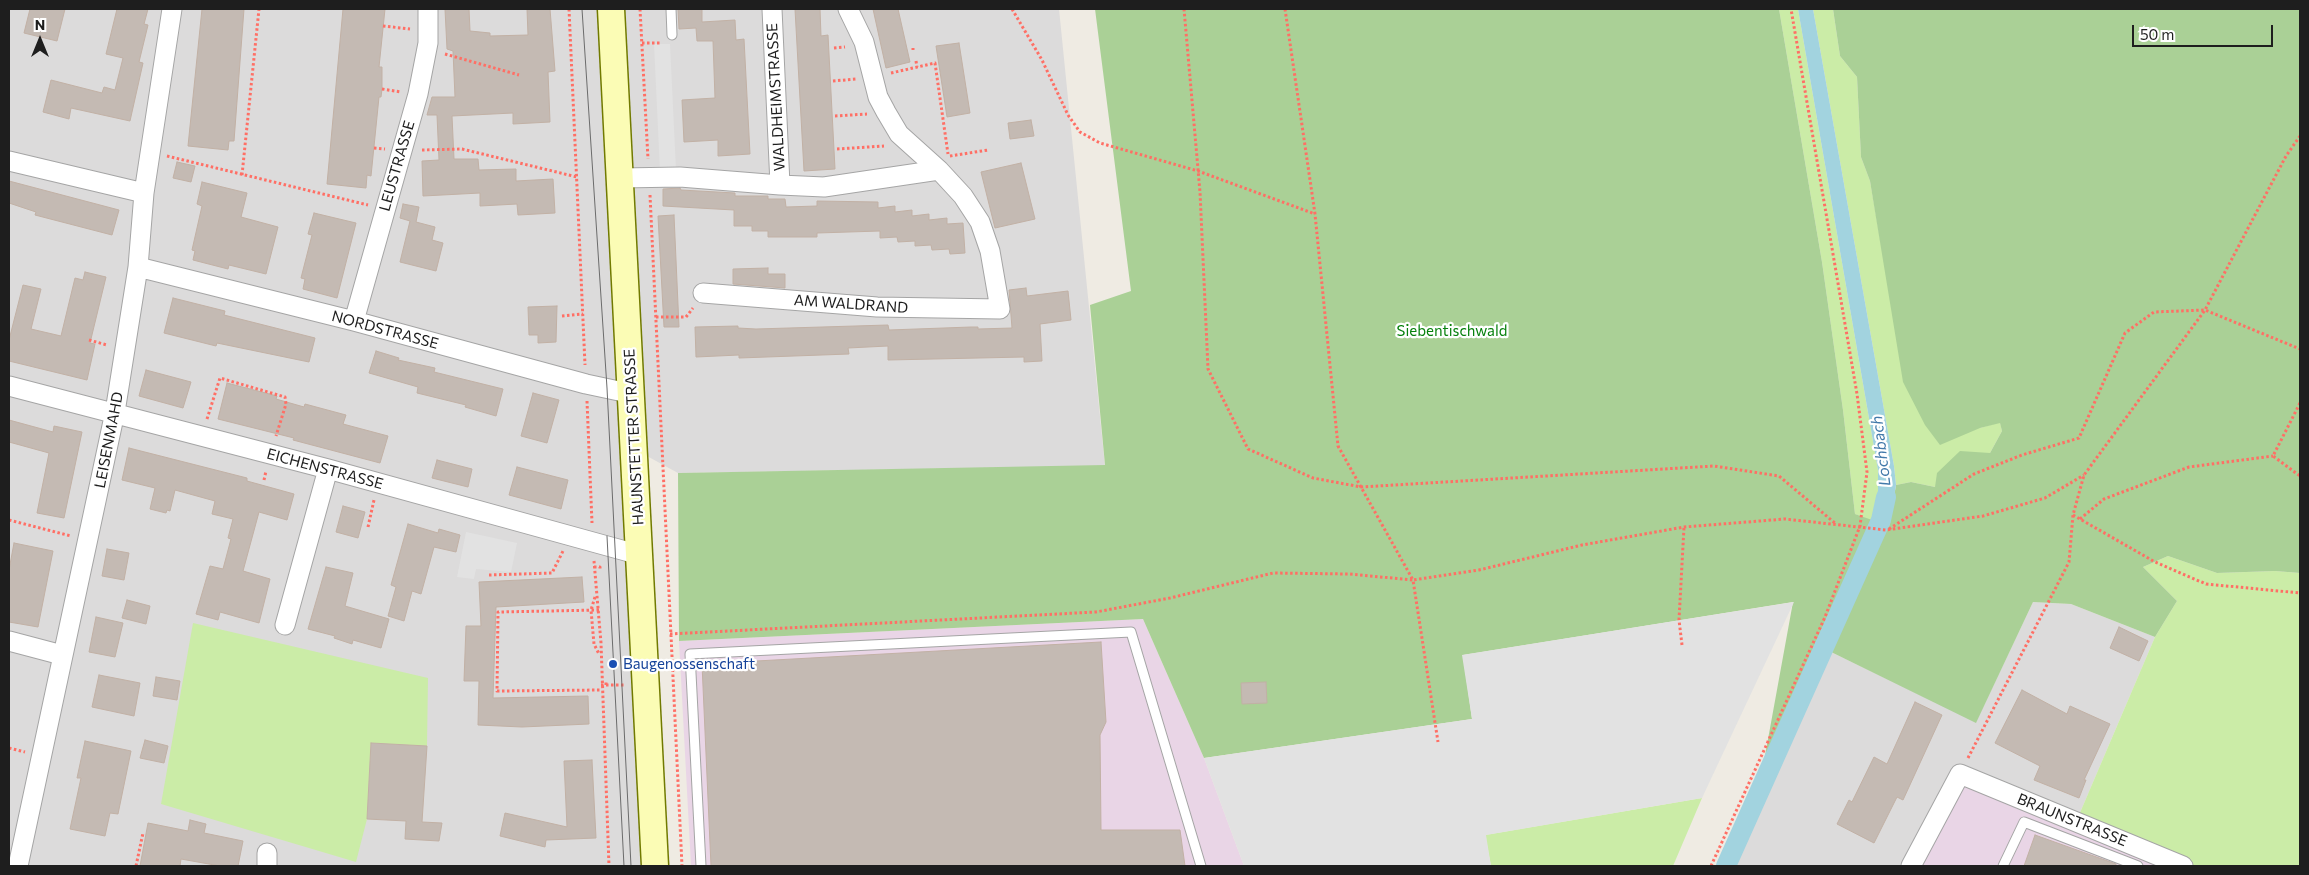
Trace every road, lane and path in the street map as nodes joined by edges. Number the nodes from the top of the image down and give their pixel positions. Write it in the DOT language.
graph roads {
  1 [pos="172,9"];
  2 [pos="259,9"];
  3 [pos="428,9"];
  4 [pos="569,9"];
  5 [pos="611,9"];
  6 [pos="640,9"];
  7 [pos="670,9"];
  8 [pos="772,9"];
  9 [pos="848,9"];
  10 [pos="1012,9"];
  11 [pos="1184,9"];
  12 [pos="1285,9"];
  13 [pos="1790,9"];
  14 [pos="383,26"];
  15 [pos="428,30"];
  16 [pos="672,35"];
  17 [pos="427,49"];
  18 [pos="916,61"];
  19 [pos="917,67"];
  20 [pos="519,75"];
  21 [pos="872,77"];
  22 [pos="886,112"];
  23 [pos="835,116"];
  24 [pos="900,134"];
  25 [pos="2300,136"];
  26 [pos="837,149"];
  27 [pos="401,150"];
  28 [pos="988,150"];
  29 [pos="150,151"];
  30 [pos="9,160"];
  31 [pos="939,170"];
  32 [pos="1198,172"];
  33 [pos="242,175"];
  34 [pos="578,178"];
  35 [pos="621,178"];
  36 [pos="649,178"];
  37 [pos="780,185"];
  38 [pos="144,193"];
  39 [pos="384,209"];
  40 [pos="1315,214"];
  41 [pos="138,267"];
  42 [pos="703,293"];
  43 [pos="2205,310"];
  44 [pos="583,314"];
  45 [pos="562,316"];
  46 [pos="656,317"];
  47 [pos="354,321"];
  48 [pos="2300,349"];
  49 [pos="586,384"];
  50 [pos="9,386"];
  51 [pos="633,394"];
  52 [pos="2300,404"];
  53 [pos="115,412"];
  54 [pos="201,436"];
  55 [pos="270,454"];
  56 [pos="2273,456"];
  57 [pos="328,469"];
  58 [pos="2084,475"];
  59 [pos="2300,476"];
  60 [pos="378,483"];
  61 [pos="1361,487"];
  62 [pos="2073,515"];
  63 [pos="2080,519"];
  64 [pos="9,520"];
  65 [pos="1836,525"];
  66 [pos="368,527"];
  67 [pos="1684,527"];
  68 [pos="1862,527"];
  69 [pos="1886,530"];
  70 [pos="570,536"];
  71 [pos="87,540"];
  72 [pos="593,543"];
  73 [pos="640,555"];
  74 [pos="594,567"];
  75 [pos="600,569"];
  76 [pos="489,575"];
  77 [pos="1413,580"];
  78 [pos="2300,593"];
  79 [pos="596,597"];
  80 [pos="591,610"];
  81 [pos="599,610"];
  82 [pos="285,625"];
  83 [pos="670,634"];
  84 [pos="9,641"];
  85 [pos="1682,644"];
  86 [pos="62,655"];
  87 [pos="600,656"];
  88 [pos="627,679"];
  89 [pos="601,688"];
  90 [pos="1438,742"];
  91 [pos="1960,774"];
  92 [pos="143,833"];
  93 [pos="18,866"];
  94 [pos="136,866"];
  95 [pos="609,866"];
  96 [pos="655,866"];
  97 [pos="682,866"];
  98 [pos="701,866"];
  99 [pos="1201,866"];
  100 [pos="1711,866"];
  101 [pos="1911,866"];
  102 [pos="2003,866"];
  103 [pos="2138,866"];
  104 [pos="2183,866"];
  1 -- 29 [label="street, LEISENMAHD"];
  2 -- 33 [label="path"];
  3 -- 15 [label="street, LEUSTRASSE"];
  4 -- 34 [label="path"];
  5 -- 35 [label="main road, HAUNSTETTER STRASSE"];
  6 -- 36 [label="path, HAUNSTETTER STRASSE"];
  7 -- 16 [label="lane"];
  8 -- 37 [label="street, WALDHEIMSTRASSE"];
  9 -- 21 [label="street"];
  10 -- 32 [label="path"];
  11 -- 32 [label="path"];
  12 -- 40 [label="path"];
  13 -- 68 [label="path"];
  14 -- 15 [label="path"];
  15 -- 17 [label="street, LEUSTRASSE"];
  17 -- 20 [label="path"];
  17 -- 27 [label="street, LEUSTRASSE"];
  18 -- 19 [label="path"];
  19 -- 21 [label="path"];
  19 -- 28 [label="path"];
  21 -- 22 [label="street"];
  22 -- 23 [label="path"];
  22 -- 24 [label="street"];
  24 -- 26 [label="path"];
  24 -- 31 [label="street"];
  25 -- 43 [label="path"];
  27 -- 34 [label="path"];
  27 -- 39 [label="street, LEUSTRASSE"];
  29 -- 33 [label="path"];
  29 -- 38 [label="street, LEISENMAHD"];
  30 -- 38 [label="street"];
  31 -- 37 [label="street, WALDHEIMSTRASSE"];
  31 -- 42 [label="street, AM WALDRAND"];
  32 -- 40 [label="path"];
  32 -- 61 [label="path"];
  33 -- 39 [label="path"];
  34 -- 44 [label="path"];
  35 -- 36 [label="street, WALDHEIMSTRASSE"];
  35 -- 51 [label="main road, HAUNSTETTER STRASSE"];
  36 -- 37 [label="street, WALDHEIMSTRASSE"];
  36 -- 46 [label="path, HAUNSTETTER STRASSE"];
  38 -- 41 [label="street, LEISENMAHD"];
  39 -- 47 [label="street, LEUSTRASSE"];
  40 -- 61 [label="path"];
  41 -- 47 [label="street, NORDSTRASSE"];
  41 -- 53 [label="street, LEISENMAHD"];
  42 -- 46 [label="path"];
  43 -- 48 [label="path"];
  43 -- 58 [label="path"];
  43 -- 69 [label="path"];
  44 -- 45 [label="path"];
  44 -- 49 [label="path"];
  46 -- 83 [label="path, HAUNSTETTER STRASSE"];
  47 -- 49 [label="street, NORDSTRASSE"];
  49 -- 51 [label="street, NORDSTRASSE"];
  49 -- 72 [label="path"];
  50 -- 53 [label="street, EICHENSTRASSE"];
  51 -- 73 [label="main road, HAUNSTETTER STRASSE"];
  52 -- 56 [label="path"];
  53 -- 54 [label="street, EICHENSTRASSE"];
  53 -- 71 [label="street, LEISENMAHD"];
  54 -- 55 [label="street, EICHENSTRASSE"];
  54 -- 55 [label="path"];
  55 -- 57 [label="street, EICHENSTRASSE"];
  56 -- 59 [label="path"];
  56 -- 63 [label="path"];
  57 -- 60 [label="street, EICHENSTRASSE"];
  57 -- 82 [label="street"];
  58 -- 62 [label="path"];
  58 -- 69 [label="path"];
  60 -- 66 [label="path"];
  60 -- 70 [label="street, EICHENSTRASSE"];
  61 -- 65 [label="path"];
  61 -- 77 [label="path"];
  62 -- 63 [label="path"];
  62 -- 91 [label="path"];
  63 -- 78 [label="path"];
  64 -- 71 [label="path"];
  65 -- 67 [label="path"];
  65 -- 68 [label="path"];
  67 -- 77 [label="path"];
  67 -- 85 [label="path"];
  68 -- 69 [label="path"];
  68 -- 100 [label="path"];
  70 -- 72 [label="street, EICHENSTRASSE"];
  70 -- 76 [label="path"];
  71 -- 86 [label="street, LEISENMAHD"];
  72 -- 73 [label="street, EICHENSTRASSE"];
  72 -- 74 [label="path"];
  73 -- 96 [label="main road, HAUNSTETTER STRASSE"];
  74 -- 75 [label="path"];
  74 -- 79 [label="path"];
  77 -- 83 [label="path"];
  77 -- 90 [label="path"];
  79 -- 80 [label="path"];
  79 -- 81 [label="path"];
  80 -- 81 [label="path"];
  80 -- 87 [label="path"];
  80 -- 89 [label="path"];
  81 -- 87 [label="path"];
  83 -- 97 [label="path, HAUNSTETTER STRASSE"];
  84 -- 86 [label="street"];
  86 -- 93 [label="street, LEISENMAHD"];
  87 -- 89 [label="path"];
  88 -- 89 [label="path"];
  89 -- 95 [label="path"];
  91 -- 101 [label="street"];
  91 -- 104 [label="street, BRAUNSTRASSE"];
  92 -- 94 [label="path"];
  98 -- 99 [label="lane"];
  102 -- 103 [label="lane"];
}
